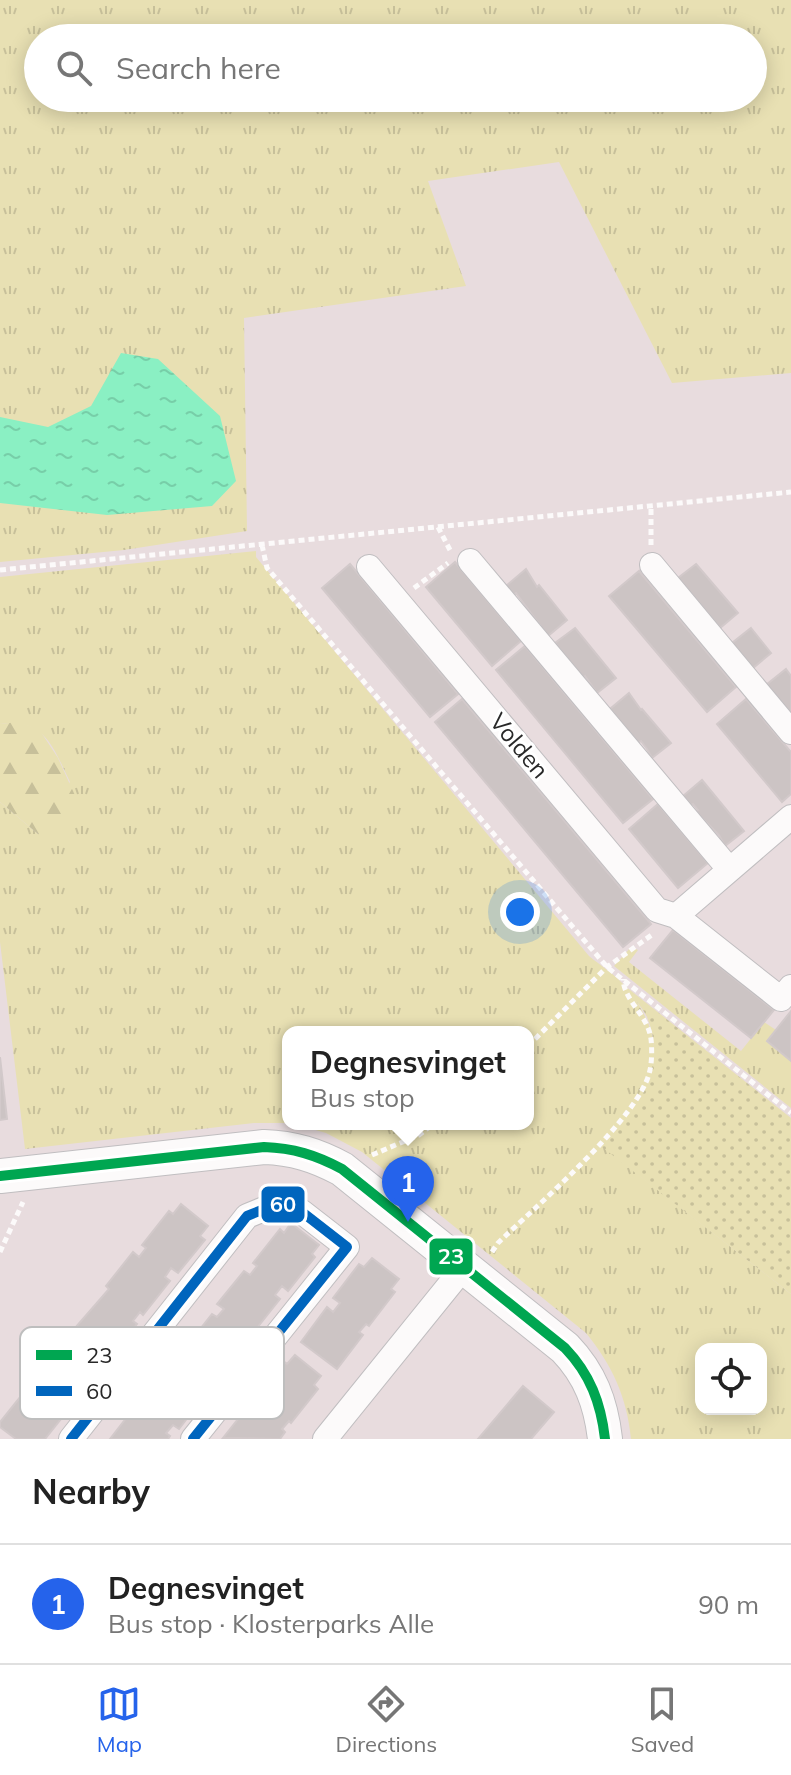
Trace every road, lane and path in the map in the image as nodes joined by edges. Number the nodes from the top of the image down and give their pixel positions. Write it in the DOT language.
graph roads {
  1 [pos="791,492"];
  2 [pos="651,506"];
  3 [pos="438,527"];
  4 [pos="262,545"];
  5 [pos="470,561"];
  6 [pos="652,565"];
  7 [pos="369,567"];
  8 [pos="0,570"];
  9 [pos="397,600"];
  10 [pos="791,732"];
  11 [pos="791,817"];
  12 [pos="729,869"];
  13 [pos="676,916"];
  14 [pos="607,967"];
  15 [pos="623,979"];
  16 [pos="791,987"];
  17 [pos="534,1040"];
  18 [pos="791,1113"];
  19 [pos="425,1130"];
  20 [pos="342,1169"];
  21 [pos="36,1173"];
  22 [pos="0,1176"];
  23 [pos="0,1252"];
  24 [pos="469,1271"];
  25 [pos="160,1327"];
  26 [pos="283,1327"];
  27 [pos="87,1419"];
  28 [pos="209,1419"];
  29 [pos="71,1439"];
  30 [pos="193,1439"];
  31 [pos="325,1439"];
  32 [pos="605,1439"];
  1 -- 2 [label="path"];
  2 -- 3 [label="path"];
  2 -- 6 [label="path"];
  3 -- 4 [label="path"];
  3 -- 9 [label="path"];
  4 -- 8 [label="path"];
  4 -- 14 [label="path"];
  5 -- 12 [label="street"];
  6 -- 10 [label="street"];
  7 -- 9 [label="street, Volden"];
  9 -- 13 [label="street, Volden"];
  11 -- 12 [label="street"];
  12 -- 13 [label="street"];
  13 -- 14 [label="path"];
  13 -- 16 [label="street, Volden"];
  14 -- 15 [label="path"];
  14 -- 17 [label="path"];
  15 -- 18 [label="path"];
  15 -- 24 [label="path"];
  19 -- 20 [label="path"];
  20 -- 21 [label="street"];
  20 -- 24 [label="street"];
  21 -- 22 [label="street"];
  21 -- 23 [label="path"];
  24 -- 31 [label="street"];
  24 -- 32 [label="street"];
  25 -- 26 [label="street"];
  27 -- 29 [label="street"];
  28 -- 30 [label="street"];
}
